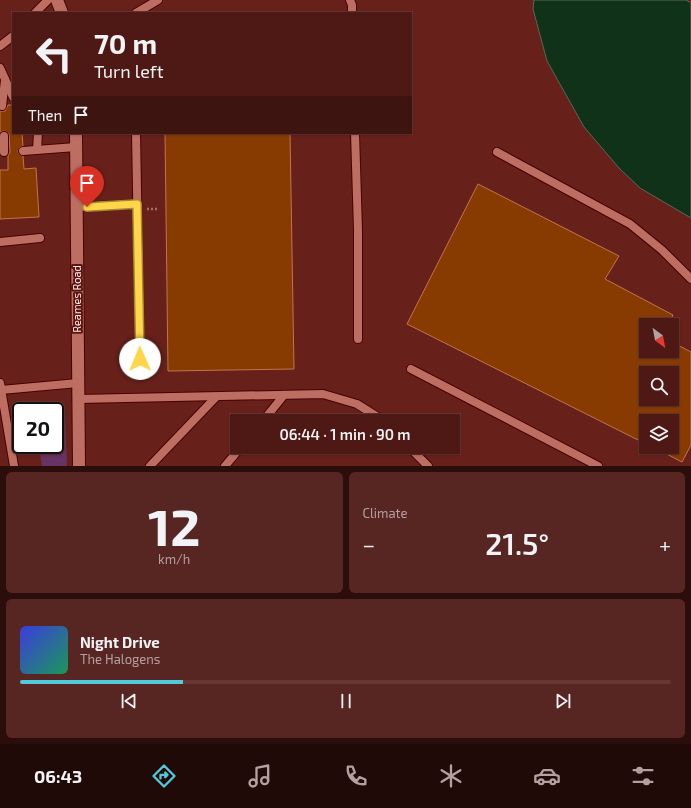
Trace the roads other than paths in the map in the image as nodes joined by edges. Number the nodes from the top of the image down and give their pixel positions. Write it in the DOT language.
graph roads {
  1 [pos="48,0"];
  2 [pos="57,0"];
  3 [pos="158,0"];
  4 [pos="350,0"];
  5 [pos="36,12"];
  6 [pos="62,12"];
  7 [pos="138,12"];
  8 [pos="352,12"];
  9 [pos="12,38"];
  10 [pos="0,46"];
  11 [pos="0,68"];
  12 [pos="5,80"];
  13 [pos="12,95"];
  14 [pos="2,106"];
  15 [pos="38,134"];
  16 [pos="76,134"];
  17 [pos="136,134"];
  18 [pos="355,134"];
  19 [pos="4,136"];
  20 [pos="76,147"];
  21 [pos="38,150"];
  22 [pos="23,151"];
  23 [pos="4,152"];
  24 [pos="498,152"];
  25 [pos="137,204"];
  26 [pos="77,207"];
  27 [pos="40,238"];
  28 [pos="0,242"];
  29 [pos="691,279"];
  30 [pos="358,339"];
  31 [pos="140,359"];
  32 [pos="411,369"];
  33 [pos="78,383"];
  34 [pos="1,387"];
  35 [pos="284,395"];
  36 [pos="216,397"];
  37 [pos="78,399"];
  38 [pos="269,414"];
  39 [pos="372,414"];
  40 [pos="235,454"];
  41 [pos="416,454"];
  42 [pos="14,466"];
  43 [pos="79,466"];
  44 [pos="150,466"];
  45 [pos="225,466"];
  46 [pos="428,466"];
  47 [pos="598,466"];
  1 -- 5 [label="lane"];
  2 -- 6 [label="main road"];
  3 -- 7 [label="lane"];
  4 -- 8 [label="lane"];
  9 -- 10 [label="lane"];
  11 -- 12 [label="lane"];
  12 -- 13 [label="lane"];
  12 -- 14 [label="lane"];
  15 -- 21 [label="lane"];
  16 -- 20 [label="main road, Reames Road"];
  17 -- 25 [label="lane"];
  18 -- 30 [label="lane"];
  19 -- 23 [label="lane"];
  20 -- 21 [label="lane"];
  20 -- 26 [label="main road, Reames Road"];
  21 -- 22 [label="lane"];
  24 -- 29 [label="lane"];
  25 -- 26 [label="lane"];
  25 -- 31 [label="lane"];
  26 -- 33 [label="main road, Reames Road"];
  27 -- 28 [label="lane"];
  32 -- 47 [label="lane"];
  33 -- 34 [label="lane"];
  33 -- 37 [label="main road, Reames Road"];
  34 -- 42 [label="lane"];
  35 -- 36 [label="lane"];
  35 -- 38 [label="lane"];
  35 -- 39 [label="lane"];
  36 -- 37 [label="lane"];
  36 -- 44 [label="lane"];
  37 -- 43 [label="main road, Reames Road"];
  40 -- 45 [label="lane"];
  41 -- 46 [label="lane"];
}
